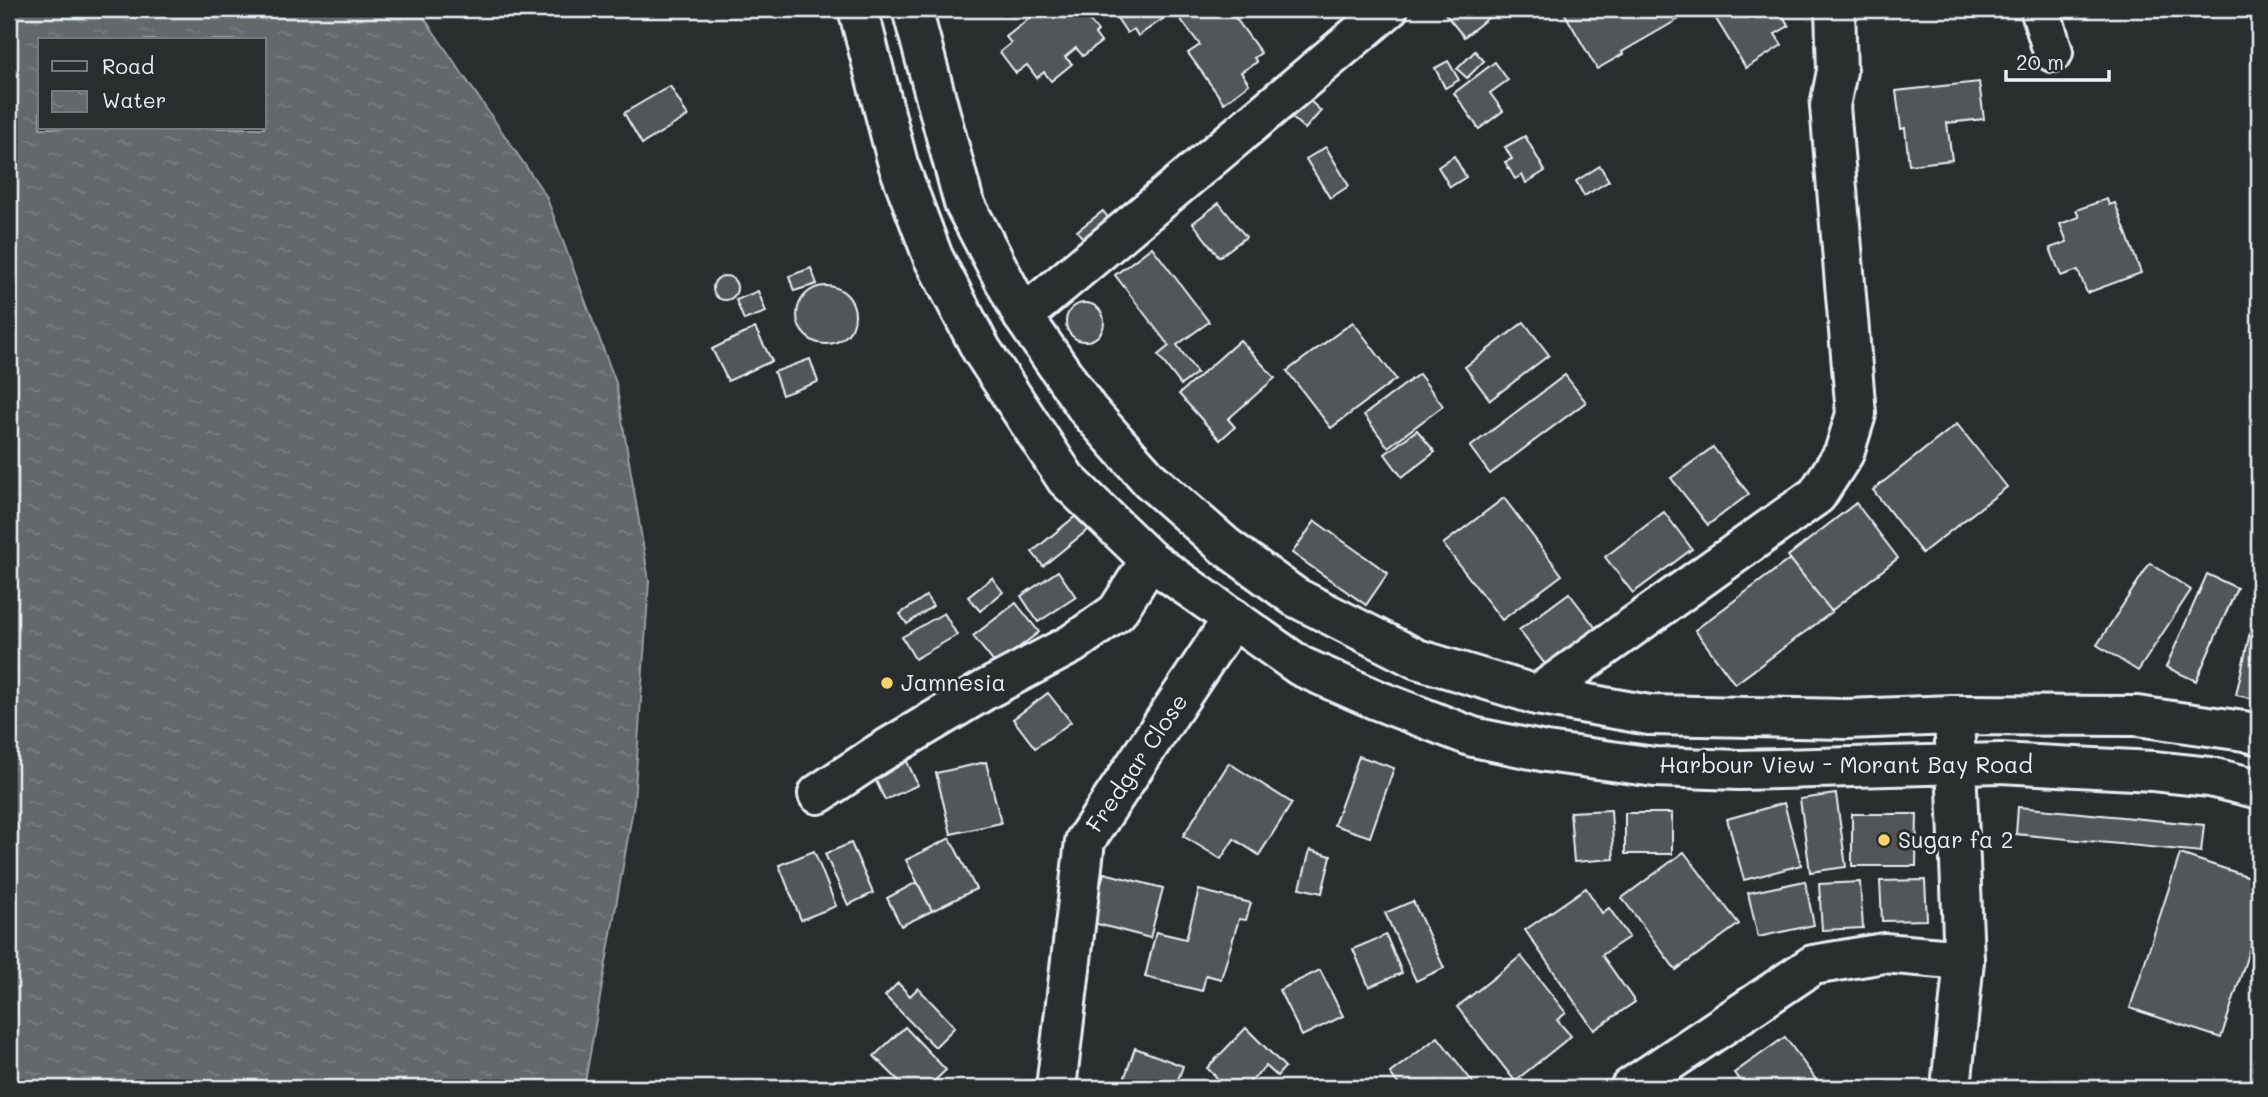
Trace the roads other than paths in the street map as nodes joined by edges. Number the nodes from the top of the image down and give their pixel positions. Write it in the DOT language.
graph roads {
  1 [pos="858,9"];
  2 [pos="912,9"];
  3 [pos="1388,9"];
  4 [pos="1835,9"];
  5 [pos="2040,9"];
  6 [pos="2053,52"];
  7 [pos="1023,316"];
  8 [pos="1150,560"];
  9 [pos="1233,618"];
  10 [pos="1537,695"];
  11 [pos="1954,715"];
  12 [pos="2259,735"];
  13 [pos="1955,765"];
  14 [pos="2259,789"];
  15 [pos="818,794"];
  16 [pos="1964,960"];
  17 [pos="1056,1088"];
  18 [pos="1630,1088"];
  19 [pos="1951,1088"];
  1 -- 8 [label="main road, Harbour View - Morant Bay Road"];
  2 -- 7 [label="main road, Harbour View - Morant Bay Road"];
  3 -- 7 [label="main road"];
  4 -- 10 [label="main road"];
  5 -- 6 [label="main road"];
  7 -- 10 [label="main road, Harbour View - Morant Bay Road"];
  8 -- 9 [label="main road, Harbour View - Morant Bay Road"];
  8 -- 15 [label="main road"];
  9 -- 13 [label="main road, Harbour View - Morant Bay Road"];
  9 -- 17 [label="main road, Fredgar Close"];
  10 -- 11 [label="main road, Harbour View - Morant Bay Road"];
  11 -- 12 [label="main road, Harbour View - Morant Bay Road"];
  11 -- 13 [label="main road"];
  13 -- 14 [label="main road, Harbour View - Morant Bay Road"];
  13 -- 16 [label="main road"];
  16 -- 18 [label="main road"];
  16 -- 19 [label="main road"];
}
